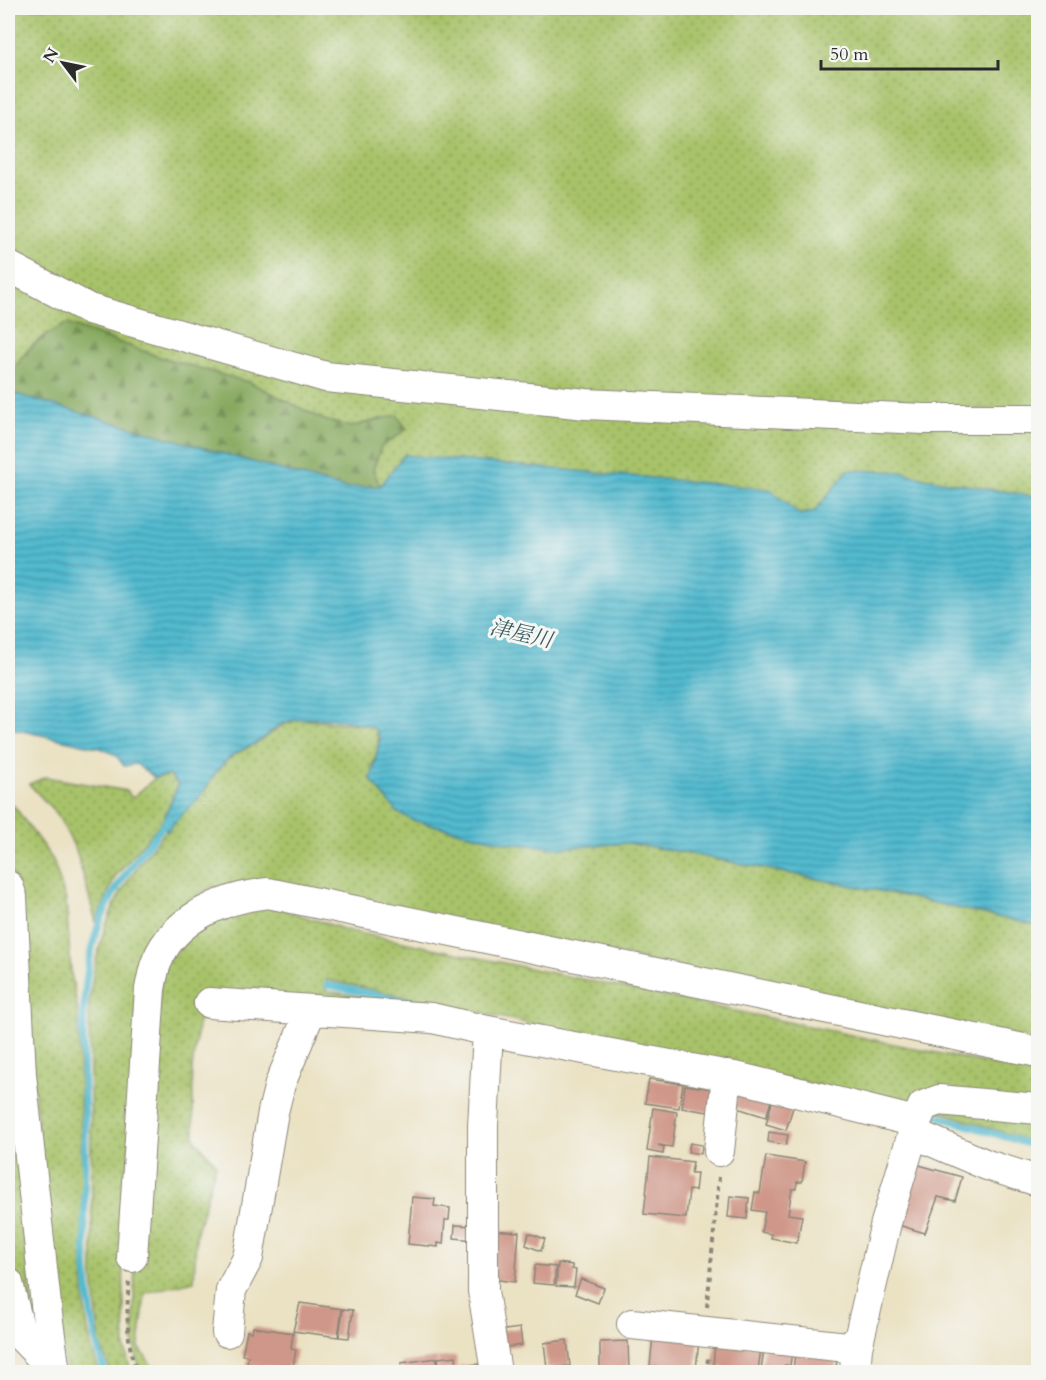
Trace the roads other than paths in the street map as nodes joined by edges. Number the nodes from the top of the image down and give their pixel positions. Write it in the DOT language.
graph roads {
  1 [pos="8,266"];
  2 [pos="1038,419"];
  3 [pos="8,886"];
  4 [pos="209,1003"];
  5 [pos="311,1010"];
  6 [pos="488,1031"];
  7 [pos="1038,1052"];
  8 [pos="727,1075"];
  9 [pos="1038,1109"];
  10 [pos="915,1128"];
  11 [pos="719,1151"];
  12 [pos="1038,1181"];
  13 [pos="132,1257"];
  14 [pos="8,1283"];
  15 [pos="632,1324"];
  16 [pos="227,1332"];
  17 [pos="856,1360"];
  18 [pos="55,1372"];
  19 [pos="496,1372"];
  1 -- 2 [label="street"];
  3 -- 18 [label="street"];
  4 -- 5 [label="street"];
  5 -- 6 [label="street"];
  5 -- 16 [label="street"];
  6 -- 8 [label="street"];
  6 -- 19 [label="street"];
  7 -- 13 [label="street"];
  8 -- 10 [label="street"];
  8 -- 11 [label="street"];
  9 -- 10 [label="street"];
  10 -- 12 [label="street"];
  10 -- 17 [label="street"];
  14 -- 18 [label="street"];
  15 -- 17 [label="street"];
}
